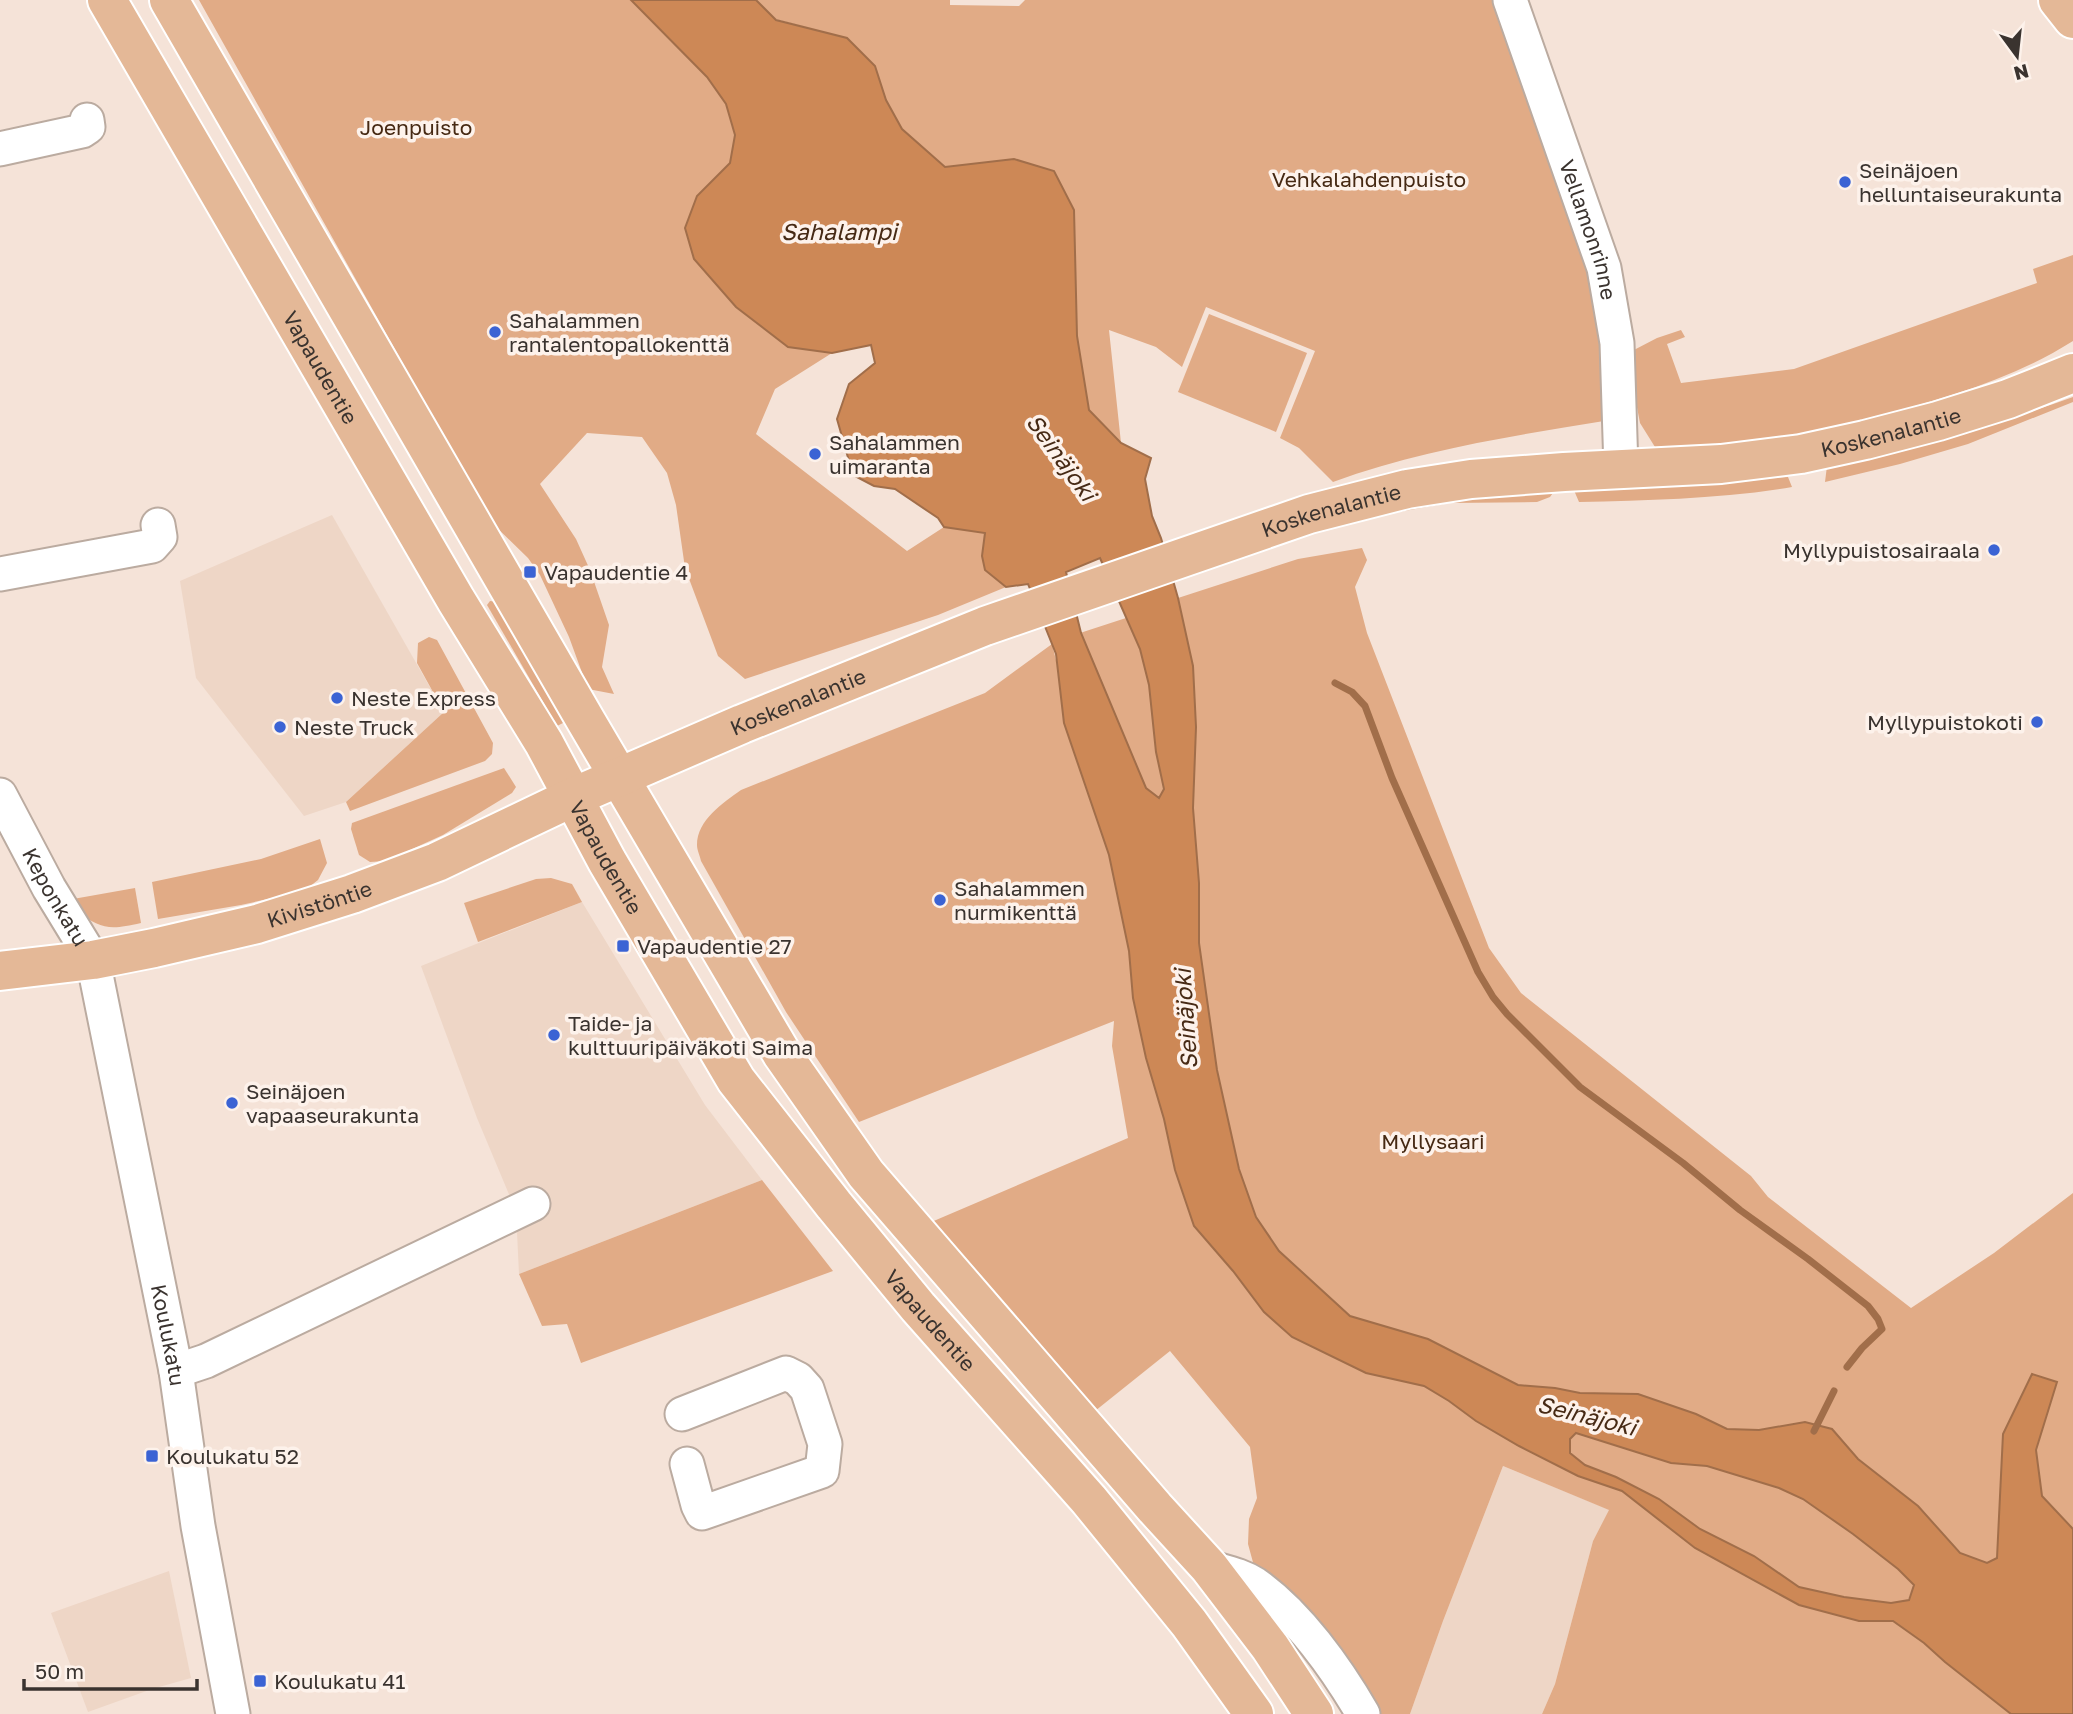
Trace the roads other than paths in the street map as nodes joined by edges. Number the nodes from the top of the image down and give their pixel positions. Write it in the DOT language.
graph roads {
  1 [pos="107,0"];
  2 [pos="169,0"];
  3 [pos="1510,0"];
  4 [pos="2058,0"];
  5 [pos="2073,19"];
  6 [pos="87,120"];
  7 [pos="0,149"];
  8 [pos="2073,373"];
  9 [pos="1621,469"];
  10 [pos="159,525"];
  11 [pos="0,574"];
  12 [pos="620,777"];
  13 [pos="0,795"];
  14 [pos="573,797"];
  15 [pos="93,960"];
  16 [pos="0,971"];
  17 [pos="533,1204"];
  18 [pos="176,1371"];
  19 [pos="682,1414"];
  20 [pos="687,1464"];
  21 [pos="1209,1567"];
  22 [pos="233,1714"];
  23 [pos="1254,1714"];
  24 [pos="1314,1714"];
  25 [pos="1363,1714"];
  1 -- 14 [label="main road, Vapaudentie"];
  2 -- 12 [label="main road"];
  3 -- 9 [label="street, Vellamonrinne"];
  4 -- 5 [label="main road"];
  6 -- 7 [label="street"];
  8 -- 9 [label="main road, Koskenalantie"];
  9 -- 12 [label="main road, Koskenalantie"];
  10 -- 11 [label="street"];
  12 -- 14 [label="main road, Kivistöntie"];
  12 -- 21 [label="main road"];
  13 -- 15 [label="street, Keponkatu"];
  14 -- 15 [label="main road, Kivistöntie"];
  14 -- 23 [label="main road, Vapaudentie"];
  15 -- 16 [label="main road, Kivistöntie"];
  15 -- 18 [label="street, Koulukatu"];
  17 -- 18 [label="street"];
  18 -- 22 [label="street, Koulukatu"];
  19 -- 20 [label="street"];
  21 -- 24 [label="main road"];
  21 -- 25 [label="street"];
}
